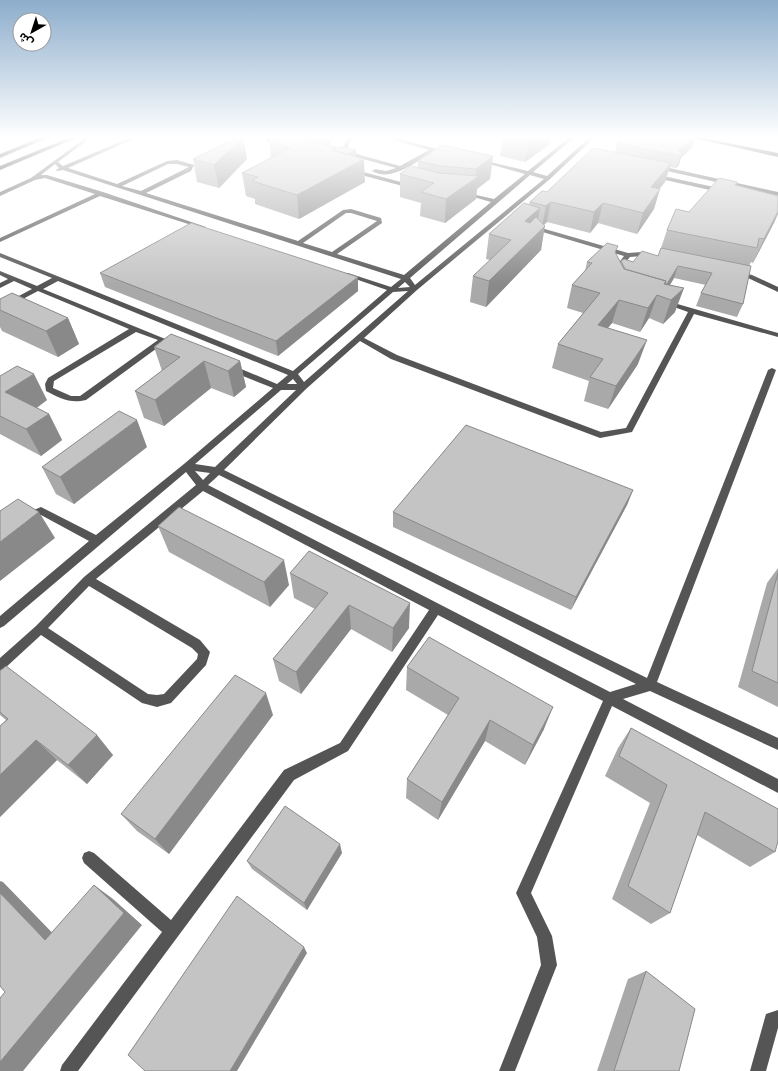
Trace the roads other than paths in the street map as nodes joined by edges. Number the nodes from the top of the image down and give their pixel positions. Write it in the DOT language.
graph roads {
  1 [pos="18,186"];
  2 [pos="78,186"];
  3 [pos="117,186"];
  4 [pos="156,186"];
  5 [pos="408,186"];
  6 [pos="514,186"];
  7 [pos="539,186"];
  8 [pos="698,186"];
  9 [pos="741,186"];
  10 [pos="423,190"];
  11 [pos="101,193"];
  12 [pos="142,193"];
  13 [pos="458,193"];
  14 [pos="0,194"];
  15 [pos="733,194"];
  16 [pos="778,194"];
  17 [pos="495,201"];
  18 [pos="523,224"];
  19 [pos="213,230"];
  20 [pos="0,240"];
  21 [pos="298,244"];
  22 [pos="333,254"];
  23 [pos="0,255"];
  24 [pos="628,255"];
  25 [pos="657,257"];
  26 [pos="727,271"];
  27 [pos="340,272"];
  28 [pos="0,273"];
  29 [pos="58,278"];
  30 [pos="406,278"];
  31 [pos="13,279"];
  32 [pos="615,279"];
  33 [pos="0,286"];
  34 [pos="415,289"];
  35 [pos="37,290"];
  36 [pos="392,290"];
  37 [pos="778,290"];
  38 [pos="656,300"];
  39 [pos="0,309"];
  40 [pos="692,311"];
  41 [pos="135,329"];
  42 [pos="778,335"];
  43 [pos="359,338"];
  44 [pos="163,340"];
  45 [pos="185,349"];
  46 [pos="221,364"];
  47 [pos="772,370"];
  48 [pos="294,374"];
  49 [pos="278,387"];
  50 [pos="303,388"];
  51 [pos="187,466"];
  52 [pos="218,471"];
  53 [pos="202,486"];
  54 [pos="21,521"];
  55 [pos="97,540"];
  56 [pos="88,580"];
  57 [pos="436,609"];
  58 [pos="0,623"];
  59 [pos="40,629"];
  60 [pos="0,665"];
  61 [pos="650,685"];
  62 [pos="610,698"];
  63 [pos="778,744"];
  64 [pos="778,786"];
  65 [pos="89,858"];
  66 [pos="172,931"];
  67 [pos="778,1018"];
  68 [pos="68,1071"];
  69 [pos="507,1071"];
  70 [pos="758,1071"];
  1 -- 14 [label="street"];
  2 -- 11 [label="street"];
  3 -- 12 [label="street"];
  4 -- 12 [label="street"];
  5 -- 10 [label="street"];
  6 -- 17 [label="street"];
  7 -- 34 [label="street"];
  8 -- 15 [label="street"];
  9 -- 16 [label="street"];
  11 -- 19 [label="street"];
  11 -- 20 [label="street"];
  12 -- 21 [label="street"];
  13 -- 17 [label="street"];
  17 -- 30 [label="street"];
  18 -- 24 [label="street"];
  21 -- 22 [label="street"];
  21 -- 22 [label="street"];
  22 -- 30 [label="street"];
  23 -- 29 [label="street"];
  24 -- 25 [label="street"];
  24 -- 32 [label="street"];
  26 -- 37 [label="street"];
  27 -- 36 [label="street"];
  28 -- 31 [label="street"];
  29 -- 35 [label="street"];
  29 -- 48 [label="street"];
  30 -- 34 [label="street"];
  30 -- 36 [label="street"];
  31 -- 33 [label="street"];
  31 -- 35 [label="street"];
  34 -- 36 [label="street"];
  34 -- 43 [label="street"];
  35 -- 39 [label="street"];
  35 -- 41 [label="street"];
  36 -- 48 [label="street"];
  38 -- 40 [label="street"];
  40 -- 42 [label="street"];
  40 -- 43 [label="street"];
  41 -- 44 [label="street"];
  41 -- 44 [label="street"];
  43 -- 50 [label="street"];
  44 -- 45 [label="street"];
  46 -- 49 [label="street"];
  47 -- 61 [label="street"];
  48 -- 49 [label="street"];
  48 -- 50 [label="street"];
  49 -- 50 [label="street"];
  49 -- 51 [label="street"];
  50 -- 52 [label="street"];
  51 -- 52 [label="street"];
  51 -- 53 [label="street"];
  51 -- 55 [label="street"];
  52 -- 53 [label="street"];
  52 -- 61 [label="street"];
  53 -- 56 [label="street"];
  53 -- 57 [label="street"];
  54 -- 55 [label="street"];
  55 -- 58 [label="street"];
  56 -- 59 [label="street"];
  56 -- 59 [label="street"];
  57 -- 62 [label="street"];
  57 -- 66 [label="street"];
  59 -- 60 [label="street"];
  61 -- 62 [label="street"];
  61 -- 63 [label="street"];
  62 -- 64 [label="street"];
  62 -- 69 [label="street"];
  65 -- 66 [label="street"];
  66 -- 68 [label="street"];
  67 -- 70 [label="street"];
}
